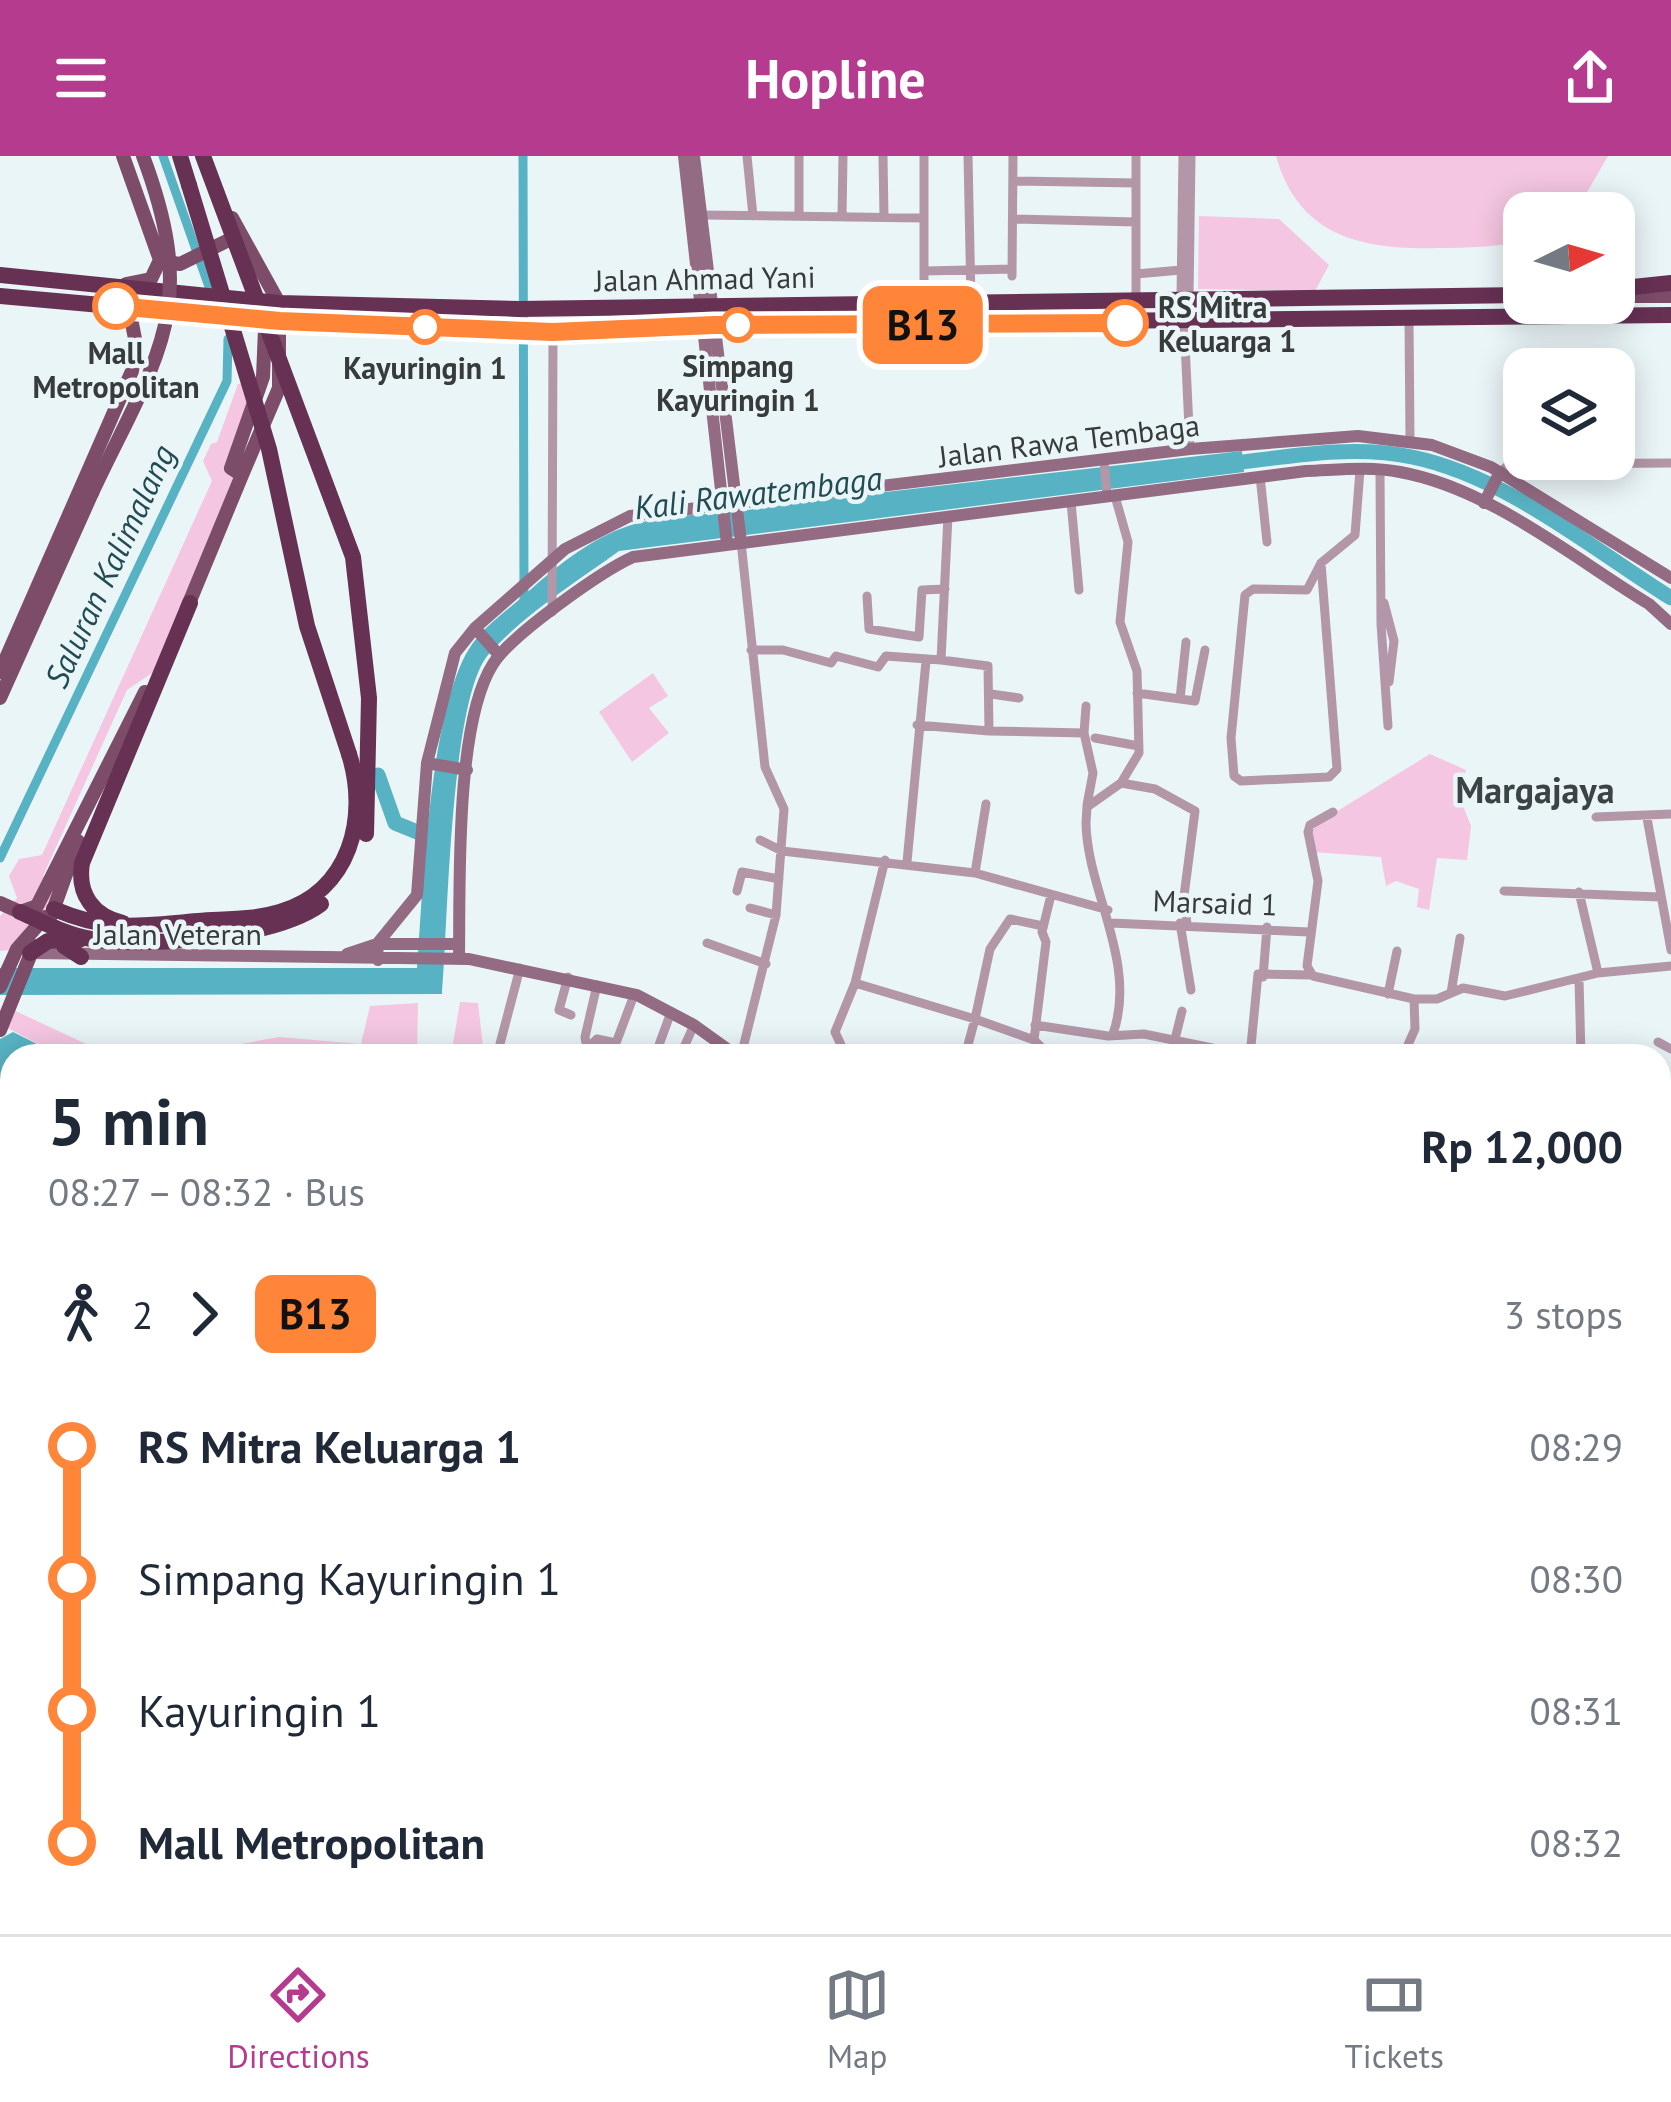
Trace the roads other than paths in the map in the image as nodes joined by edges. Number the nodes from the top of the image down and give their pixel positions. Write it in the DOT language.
graph roads {
  1 [pos="123,156"];
  2 [pos="143,156"];
  3 [pos="180,156"];
  4 [pos="203,156"];
  5 [pos="684,156"];
  6 [pos="694,156"];
  7 [pos="747,156"];
  8 [pos="799,156"];
  9 [pos="843,156"];
  10 [pos="883,156"];
  11 [pos="924,156"];
  12 [pos="968,156"];
  13 [pos="1013,156"];
  14 [pos="1136,156"];
  15 [pos="1187,156"];
  16 [pos="1013,182"];
  17 [pos="1136,183"];
  18 [pos="701,215"];
  19 [pos="753,216"];
  20 [pos="799,216"];
  21 [pos="842,217"];
  22 [pos="884,217"];
  23 [pos="923,218"];
  24 [pos="1013,219"];
  25 [pos="1136,222"];
  26 [pos="241,234"];
  27 [pos="0,256"];
  28 [pos="159,264"];
  29 [pos="966,268"];
  30 [pos="1181,270"];
  31 [pos="924,271"];
  32 [pos="1136,274"];
  33 [pos="0,275"];
  34 [pos="20,277"];
  35 [pos="1671,283"];
  36 [pos="104,286"];
  37 [pos="1635,289"];
  38 [pos="1635,294"];
  39 [pos="1503,295"];
  40 [pos="0,296"];
  41 [pos="1671,296"];
  42 [pos="1185,298"];
  43 [pos="1136,299"];
  44 [pos="924,300"];
  45 [pos="984,300"];
  46 [pos="707,304"];
  47 [pos="198,305"];
  48 [pos="129,308"];
  49 [pos="272,312"];
  50 [pos="1671,315"];
  51 [pos="1409,317"];
  52 [pos="1184,322"];
  53 [pos="709,325"];
  54 [pos="993,325"];
  55 [pos="553,332"];
  56 [pos="256,406"];
  57 [pos="1410,440"];
  58 [pos="1190,449"];
  59 [pos="1104,463"];
  60 [pos="1671,463"];
  61 [pos="1360,470"];
  62 [pos="1380,470"];
  63 [pos="1499,474"];
  64 [pos="242,476"];
  65 [pos="1260,476"];
  66 [pos="1109,496"];
  67 [pos="1485,501"];
  68 [pos="1071,502"];
  69 [pos="728,509"];
  70 [pos="948,516"];
  71 [pos="733,539"];
  72 [pos="1267,542"];
  73 [pos="1321,562"];
  74 [pos="544,569"];
  75 [pos="1671,578"];
  76 [pos="945,589"];
  77 [pos="1079,590"];
  78 [pos="867,596"];
  79 [pos="190,603"];
  80 [pos="552,607"];
  81 [pos="1671,624"];
  82 [pos="477,630"];
  83 [pos="1186,642"];
  84 [pos="751,650"];
  85 [pos="1205,650"];
  86 [pos="497,652"];
  87 [pos="941,660"];
  88 [pos="926,661"];
  89 [pos="0,672"];
  90 [pos="1137,693"];
  91 [pos="991,694"];
  92 [pos="0,698"];
  93 [pos="1019,698"];
  94 [pos="1180,699"];
  95 [pos="140,704"];
  96 [pos="1086,706"];
  97 [pos="917,725"];
  98 [pos="1388,726"];
  99 [pos="989,731"];
  100 [pos="1089,735"];
  101 [pos="1139,746"];
  102 [pos="429,763"];
  103 [pos="466,770"];
  104 [pos="1121,783"];
  105 [pos="986,804"];
  106 [pos="1087,807"];
  107 [pos="1333,812"];
  108 [pos="1671,814"];
  109 [pos="1596,817"];
  110 [pos="1647,818"];
  111 [pos="760,840"];
  112 [pos="782,851"];
  113 [pos="885,860"];
  114 [pos="907,862"];
  115 [pos="975,873"];
  116 [pos="779,879"];
  117 [pos="737,891"];
  118 [pos="1504,891"];
  119 [pos="1579,892"];
  120 [pos="1051,895"];
  121 [pos="1660,898"];
  122 [pos="0,903"];
  123 [pos="750,908"];
  124 [pos="1108,910"];
  125 [pos="19,911"];
  126 [pos="776,915"];
  127 [pos="43,920"];
  128 [pos="1111,923"];
  129 [pos="1183,924"];
  130 [pos="156,925"];
  131 [pos="1043,926"];
  132 [pos="1267,926"];
  133 [pos="1310,932"];
  134 [pos="1460,938"];
  135 [pos="79,939"];
  136 [pos="707,943"];
  137 [pos="382,944"];
  138 [pos="1671,950"];
  139 [pos="1397,952"];
  140 [pos="456,953"];
  141 [pos="17,956"];
  142 [pos="340,956"];
  143 [pos="81,957"];
  144 [pos="382,960"];
  145 [pos="766,964"];
  146 [pos="1671,966"];
  147 [pos="518,967"];
  148 [pos="1598,973"];
  149 [pos="1311,975"];
  150 [pos="568,977"];
  151 [pos="1263,978"];
  152 [pos="1579,979"];
  153 [pos="855,983"];
  154 [pos="598,984"];
  155 [pos="0,987"];
  156 [pos="1191,990"];
  157 [pos="1451,993"];
  158 [pos="634,994"];
  159 [pos="1388,994"];
  160 [pos="1414,999"];
  161 [pos="1182,1011"];
  162 [pos="671,1012"];
  163 [pos="571,1015"];
  164 [pos="975,1019"];
  165 [pos="694,1025"];
  166 [pos="1035,1025"];
  167 [pos="0,1030"];
  168 [pos="1113,1034"];
  169 [pos="1175,1039"];
  170 [pos="1658,1042"];
  171 [pos="500,1044"];
  172 [pos="588,1044"];
  173 [pos="593,1044"];
  174 [pos="659,1044"];
  175 [pos="685,1044"];
  176 [pos="722,1044"];
  177 [pos="743,1044"];
  178 [pos="840,1044"];
  179 [pos="968,1044"];
  180 [pos="1030,1044"];
  181 [pos="1038,1044"];
  182 [pos="1187,1044"];
  183 [pos="1251,1044"];
  184 [pos="1408,1044"];
  185 [pos="1581,1044"];
  186 [pos="1662,1044"];
  1 -- 28 [label="main road"];
  2 -- 92 [label="main road, bridge"];
  3 -- 56 [label="highway, bridge"];
  4 -- 26 [label="main road"];
  4 -- 135 [label="highway, bridge"];
  5 -- 46 [label="street"];
  6 -- 18 [label="street"];
  7 -- 19 [label="street"];
  8 -- 20 [label="street"];
  9 -- 21 [label="street"];
  10 -- 22 [label="street"];
  11 -- 23 [label="street"];
  12 -- 29 [label="street"];
  13 -- 16 [label="street"];
  14 -- 17 [label="street"];
  15 -- 30 [label="street"];
  15 -- 42 [label="street"];
  16 -- 17 [label="street"];
  16 -- 24 [label="street"];
  17 -- 25 [label="street"];
  18 -- 19 [label="street"];
  18 -- 46 [label="street"];
  19 -- 20 [label="street"];
  20 -- 21 [label="street"];
  21 -- 22 [label="street"];
  22 -- 23 [label="street"];
  23 -- 31 [label="street"];
  24 -- 25 [label="street"];
  24 -- 29 [label="street"];
  25 -- 32 [label="street"];
  26 -- 28 [label="main road"];
  26 -- 49 [label="main road"];
  27 -- 34 [label="highway"];
  28 -- 36 [label="main road, Jalan Ahmad Yani"];
  29 -- 31 [label="street"];
  29 -- 45 [label="street"];
  30 -- 32 [label="street"];
  30 -- 42 [label="street"];
  31 -- 44 [label="street"];
  32 -- 43 [label="street"];
  33 -- 34 [label="highway, Jalan Ahmad Yani"];
  34 -- 36 [label="highway, Jalan Ahmad Yani"];
  35 -- 37 [label="highway"];
  36 -- 47 [label="highway, Jalan Ahmad Yani"];
  38 -- 41 [label="main road"];
  39 -- 42 [label="highway, Jalan Ahmad Yani"];
  40 -- 48 [label="highway, Jalan Ahmad Yani"];
  42 -- 43 [label="highway, Jalan Ahmad Yani"];
  43 -- 45 [label="highway, Jalan Ahmad Yani"];
  44 -- 45 [label="highway, Jalan Ahmad Yani"];
  44 -- 46 [label="highway, Jalan Ahmad Yani"];
  45 -- 54 [label="highway"];
  46 -- 49 [label="highway, Jalan Ahmad Yani"];
  46 -- 53 [label="street"];
  47 -- 48 [label="highway, Jalan Ahmad Yani"];
  47 -- 49 [label="highway, Jalan Ahmad Yani"];
  48 -- 89 [label="main road"];
  49 -- 55 [label="highway, Jalan Ahmad Yani"];
  49 -- 56 [label="main road"];
  49 -- 64 [label="main road"];
  50 -- 51 [label="highway, Jalan Ahmad Yani"];
  51 -- 52 [label="highway, Jalan Ahmad Yani"];
  51 -- 57 [label="street"];
  52 -- 54 [label="highway, Jalan Ahmad Yani"];
  52 -- 58 [label="street"];
  53 -- 54 [label="highway, Jalan Ahmad Yani"];
  53 -- 55 [label="highway, Jalan Ahmad Yani"];
  53 -- 69 [label="street"];
  55 -- 74 [label="street"];
  56 -- 64 [label="main road"];
  56 -- 130 [label="highway, bridge"];
  57 -- 58 [label="street, Jalan Rawa Tembaga"];
  57 -- 63 [label="street, Jalan Rawa Tembaga"];
  58 -- 59 [label="street, Jalan Rawa Tembaga"];
  59 -- 66 [label="street"];
  59 -- 69 [label="street, Jalan Rawa Tembaga"];
  60 -- 63 [label="street"];
  61 -- 62 [label="street"];
  61 -- 65 [label="street"];
  61 -- 73 [label="street"];
  62 -- 67 [label="street"];
  62 -- 98 [label="street"];
  63 -- 67 [label="street"];
  63 -- 75 [label="street, Jalan Rawa Tembaga"];
  64 -- 79 [label="main road"];
  65 -- 66 [label="street"];
  65 -- 72 [label="street"];
  66 -- 68 [label="street"];
  66 -- 90 [label="street"];
  67 -- 81 [label="street"];
  68 -- 70 [label="street"];
  68 -- 77 [label="street"];
  69 -- 71 [label="street"];
  69 -- 74 [label="street, Jalan Rawa Tembaga"];
  70 -- 71 [label="street"];
  70 -- 76 [label="street"];
  71 -- 80 [label="street"];
  71 -- 84 [label="street"];
  73 -- 73 [label="street"];
  74 -- 80 [label="street"];
  74 -- 82 [label="street, Jalan Rawa Tembaga"];
  76 -- 78 [label="street"];
  76 -- 87 [label="street"];
  79 -- 95 [label="main road"];
  79 -- 130 [label="highway"];
  80 -- 86 [label="street"];
  82 -- 86 [label="street"];
  82 -- 102 [label="street, Jalan Rawa Tembaga"];
  83 -- 94 [label="street"];
  84 -- 88 [label="street"];
  84 -- 112 [label="street"];
  85 -- 94 [label="street"];
  86 -- 103 [label="street"];
  87 -- 88 [label="street"];
  87 -- 91 [label="street"];
  88 -- 97 [label="street"];
  90 -- 94 [label="street"];
  90 -- 101 [label="street"];
  91 -- 93 [label="street"];
  91 -- 99 [label="street"];
  95 -- 125 [label="main road"];
  95 -- 127 [label="main road"];
  96 -- 100 [label="street"];
  97 -- 99 [label="street"];
  97 -- 114 [label="street"];
  99 -- 100 [label="street"];
  100 -- 101 [label="street"];
  100 -- 106 [label="street"];
  101 -- 104 [label="street"];
  102 -- 103 [label="street"];
  102 -- 137 [label="street, Jalan Rawa Tembaga"];
  103 -- 140 [label="street"];
  104 -- 106 [label="street"];
  104 -- 129 [label="street"];
  105 -- 115 [label="street"];
  106 -- 124 [label="street"];
  107 -- 133 [label="street"];
  108 -- 110 [label="street"];
  109 -- 110 [label="street"];
  110 -- 121 [label="street"];
  111 -- 112 [label="street"];
  112 -- 113 [label="street"];
  112 -- 116 [label="street"];
  113 -- 114 [label="street"];
  113 -- 153 [label="street"];
  114 -- 115 [label="street"];
  115 -- 120 [label="street"];
  116 -- 117 [label="street"];
  116 -- 126 [label="street"];
  118 -- 119 [label="street"];
  119 -- 121 [label="street"];
  119 -- 148 [label="street"];
  120 -- 124 [label="street"];
  120 -- 131 [label="street"];
  121 -- 138 [label="street"];
  122 -- 125 [label="main road"];
  123 -- 126 [label="street"];
  124 -- 128 [label="street"];
  125 -- 127 [label="highway"];
  126 -- 145 [label="street"];
  127 -- 130 [label="highway"];
  127 -- 135 [label="highway"];
  127 -- 141 [label="main road"];
  128 -- 129 [label="street, Marsaid 1"];
  128 -- 168 [label="street"];
  129 -- 132 [label="street, Marsaid 1"];
  129 -- 156 [label="street"];
  131 -- 164 [label="street"];
  131 -- 166 [label="street"];
  132 -- 133 [label="street, Marsaid 1"];
  132 -- 151 [label="street"];
  133 -- 149 [label="street, Marsaid 1"];
  134 -- 157 [label="street"];
  135 -- 141 [label="highway"];
  135 -- 143 [label="highway"];
  136 -- 145 [label="street"];
  137 -- 140 [label="street, Jalan Veteran"];
  137 -- 142 [label="street, Jalan Veteran"];
  137 -- 144 [label="street"];
  139 -- 159 [label="street"];
  140 -- 144 [label="street, Jalan Veteran"];
  140 -- 147 [label="street, Jalan Veteran"];
  141 -- 143 [label="street, Jalan Veteran"];
  141 -- 155 [label="main road"];
  141 -- 167 [label="main road"];
  142 -- 143 [label="street, Jalan Veteran"];
  142 -- 144 [label="street, Jalan Veteran"];
  145 -- 177 [label="street"];
  146 -- 148 [label="street"];
  147 -- 150 [label="street, Jalan Veteran"];
  147 -- 171 [label="street"];
  148 -- 152 [label="street"];
  149 -- 151 [label="street"];
  149 -- 159 [label="street"];
  150 -- 154 [label="street, Jalan Veteran"];
  150 -- 163 [label="street"];
  151 -- 183 [label="street"];
  152 -- 157 [label="street"];
  152 -- 185 [label="street"];
  153 -- 164 [label="street"];
  153 -- 178 [label="street"];
  154 -- 158 [label="street, Jalan Veteran"];
  154 -- 172 [label="street"];
  157 -- 160 [label="street"];
  158 -- 162 [label="street, Jalan Veteran"];
  158 -- 173 [label="street"];
  159 -- 160 [label="street"];
  160 -- 184 [label="street"];
  161 -- 169 [label="street"];
  162 -- 165 [label="street, Jalan Veteran"];
  162 -- 174 [label="street"];
  164 -- 179 [label="street"];
  164 -- 180 [label="street"];
  165 -- 175 [label="street"];
  165 -- 176 [label="street, Jalan Veteran"];
  166 -- 168 [label="street"];
  166 -- 181 [label="street"];
  168 -- 169 [label="street"];
  169 -- 182 [label="street"];
  170 -- 186 [label="street"];
}
